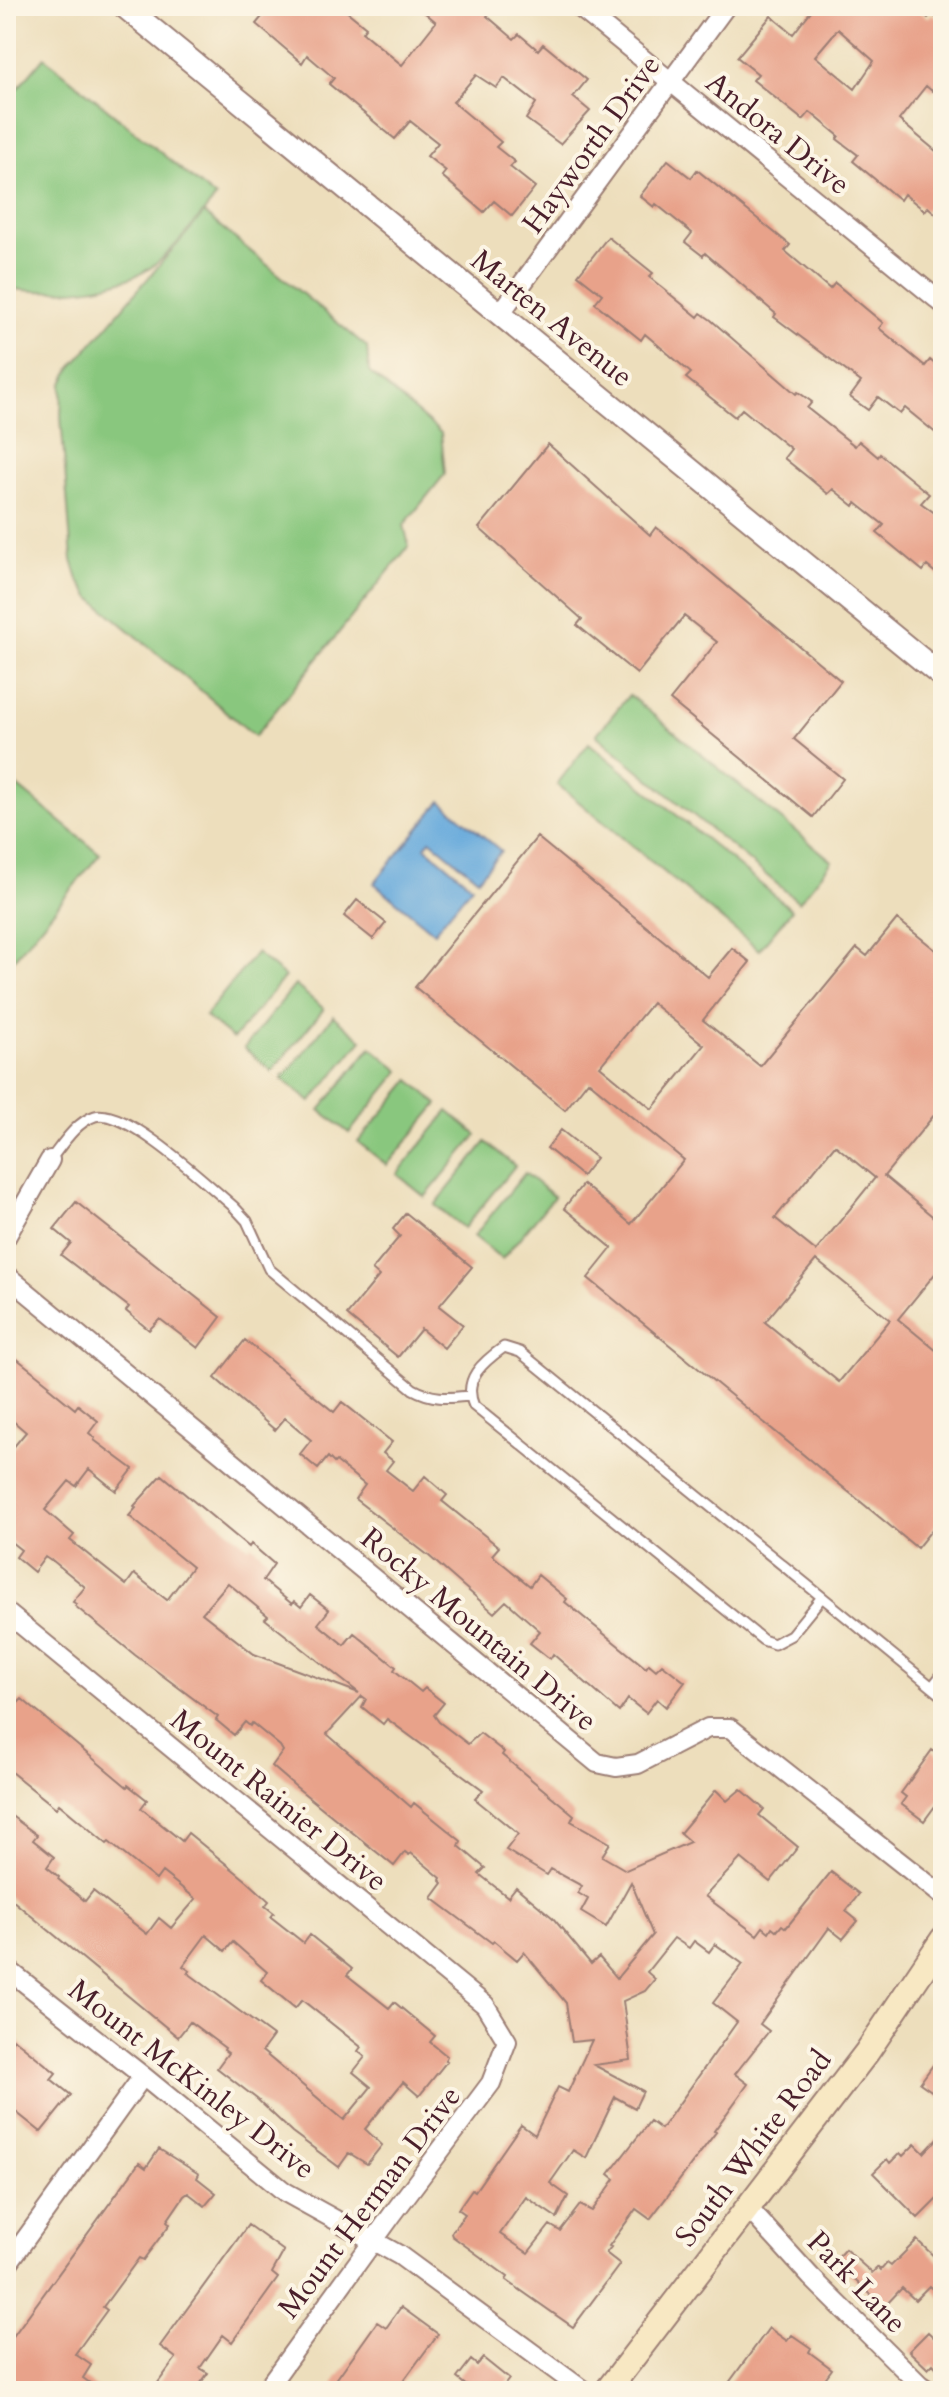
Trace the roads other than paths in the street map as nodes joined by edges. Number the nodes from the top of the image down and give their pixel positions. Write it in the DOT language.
graph roads {
  1 [pos="124,6"];
  2 [pos="578,6"];
  3 [pos="726,6"];
  4 [pos="671,81"];
  5 [pos="943,304"];
  6 [pos="500,314"];
  7 [pos="943,677"];
  8 [pos="50,1160"];
  9 [pos="6,1237"];
  10 [pos="6,1275"];
  11 [pos="470,1396"];
  12 [pos="822,1597"];
  13 [pos="6,1612"];
  14 [pos="943,1673"];
  15 [pos="932,1687"];
  16 [pos="943,1696"];
  17 [pos="943,1896"];
  18 [pos="943,1939"];
  19 [pos="6,1968"];
  20 [pos="507,2041"];
  21 [pos="143,2076"];
  22 [pos="748,2208"];
  23 [pos="374,2239"];
  24 [pos="6,2266"];
  25 [pos="265,2391"];
  26 [pos="584,2391"];
  27 [pos="607,2391"];
  28 [pos="929,2391"];
  1 -- 6 [label="street, Marten Avenue"];
  2 -- 4 [label="street, Andora Drive"];
  3 -- 4 [label="street, Hayworth Drive"];
  4 -- 5 [label="street, Andora Drive"];
  4 -- 6 [label="street, Hayworth Drive"];
  6 -- 7 [label="street, Marten Avenue"];
  8 -- 9 [label="street"];
  8 -- 11 [label="lane"];
  10 -- 17 [label="street, Rocky Mountain Drive"];
  11 -- 12 [label="lane"];
  11 -- 12 [label="lane"];
  12 -- 15 [label="lane"];
  13 -- 20 [label="street, Mount Rainier Drive"];
  14 -- 15 [label="lane"];
  15 -- 16 [label="lane"];
  18 -- 22 [label="main road, South White Road"];
  19 -- 21 [label="street, Mount McKinley Drive"];
  20 -- 23 [label="street, Mount Herman Drive"];
  21 -- 23 [label="street, Mount McKinley Drive"];
  21 -- 24 [label="street"];
  22 -- 27 [label="main road, South White Road"];
  22 -- 28 [label="street, Park Lane"];
  23 -- 25 [label="street, Mount Herman Drive"];
  23 -- 26 [label="street, Mount McKinley Drive"];
}
